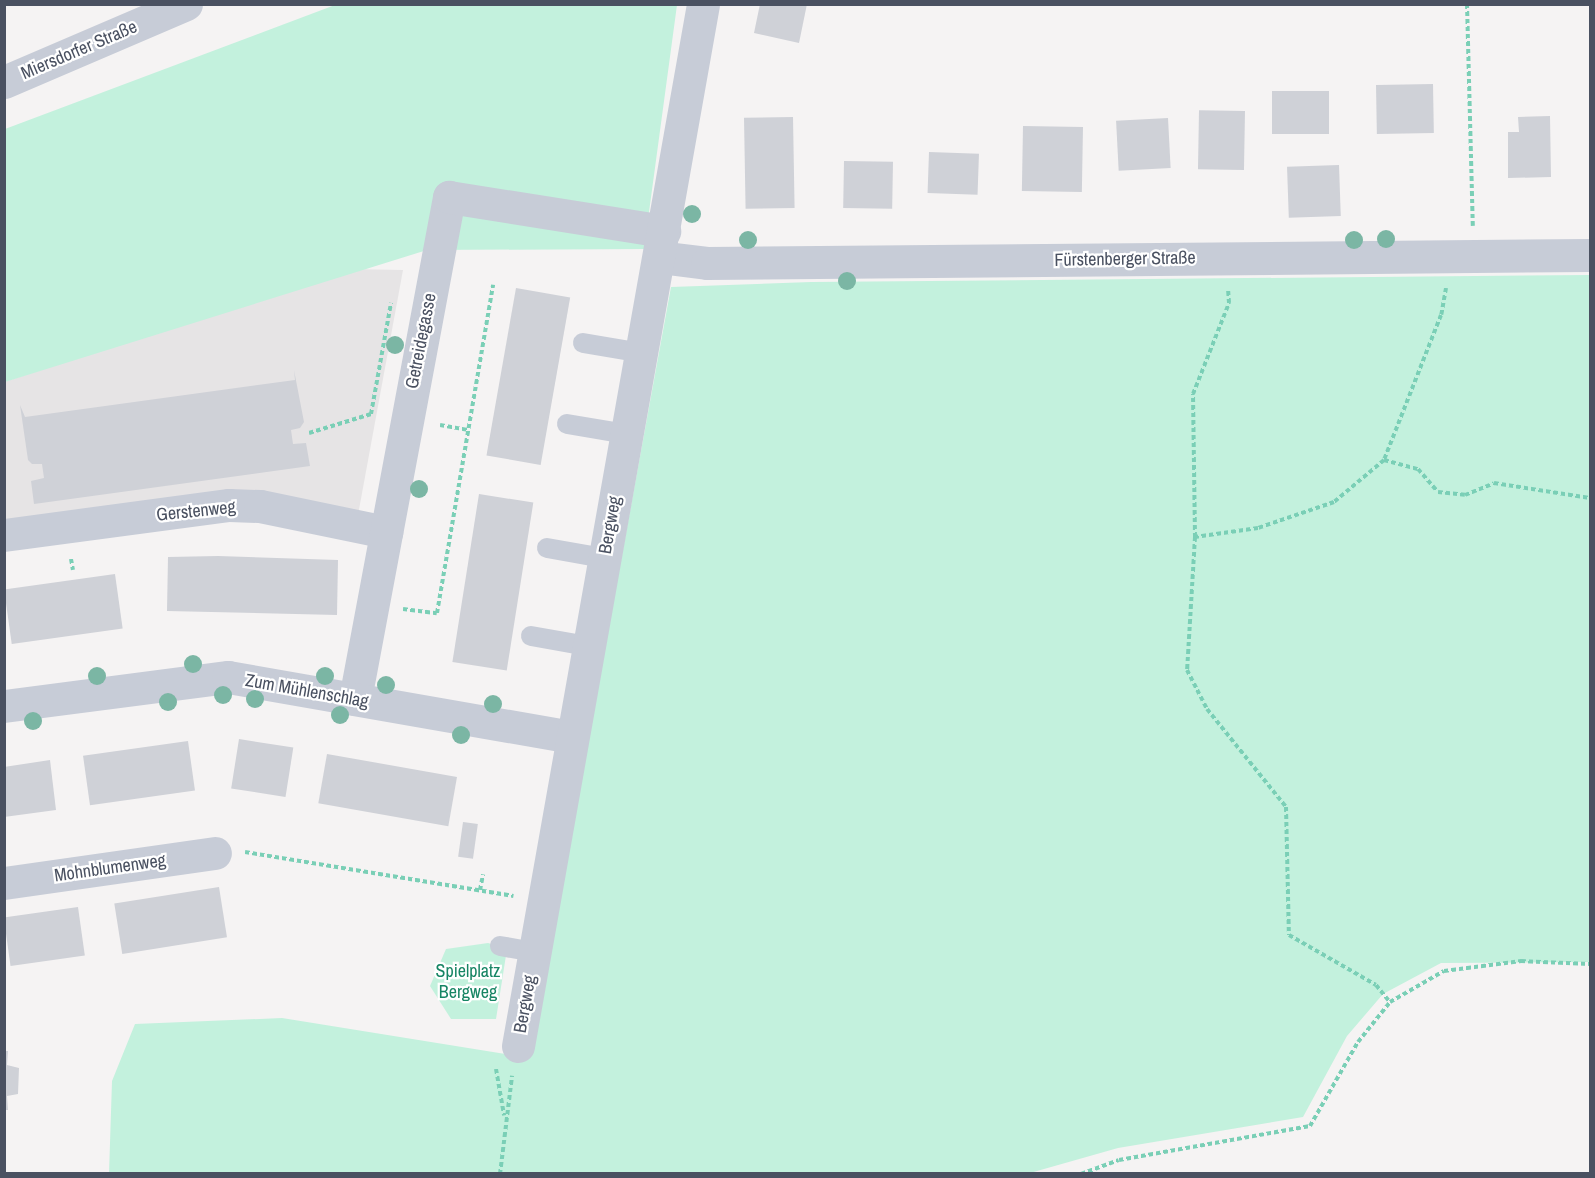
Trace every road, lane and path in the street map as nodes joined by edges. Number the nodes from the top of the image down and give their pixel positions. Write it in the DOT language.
graph roads {
  1 [pos="186,4"];
  2 [pos="703,4"];
  3 [pos="1467,4"];
  4 [pos="4,82"];
  5 [pos="661,244"];
  6 [pos="1590,255"];
  7 [pos="1473,256"];
  8 [pos="1435,257"];
  9 [pos="1224,258"];
  10 [pos="493,285"];
  11 [pos="391,303"];
  12 [pos="584,343"];
  13 [pos="642,353"];
  14 [pos="567,424"];
  15 [pos="309,433"];
  16 [pos="627,434"];
  17 [pos="1384,460"];
  18 [pos="1590,498"];
  19 [pos="386,532"];
  20 [pos="4,535"];
  21 [pos="1195,537"];
  22 [pos="548,548"];
  23 [pos="604,558"];
  24 [pos="372,604"];
  25 [pos="531,636"];
  26 [pos="588,646"];
  27 [pos="355,699"];
  28 [pos="4,706"];
  29 [pos="572,737"];
  30 [pos="215,853"];
  31 [pos="483,874"];
  32 [pos="4,883"];
  33 [pos="480,890"];
  34 [pos="523,897"];
  35 [pos="500,946"];
  36 [pos="535,952"];
  37 [pos="1590,964"];
  38 [pos="1390,1002"];
  39 [pos="506,1053"];
  40 [pos="505,1119"];
  41 [pos="500,1173"];
  42 [pos="1081,1173"];
  1 -- 4 [label="street, Miersdorfer Straße"];
  2 -- 5 [label="street, Bergweg"];
  3 -- 7 [label="path"];
  5 -- 9 [label="street, Fürstenberger Straße"];
  5 -- 13 [label="street, Bergweg"];
  5 -- 19 [label="street, Getreidegasse"];
  6 -- 7 [label="street, Fürstenberger Straße"];
  7 -- 8 [label="street, Fürstenberger Straße"];
  8 -- 9 [label="street, Fürstenberger Straße"];
  8 -- 17 [label="path"];
  9 -- 21 [label="path"];
  10 -- 24 [label="path"];
  11 -- 15 [label="path"];
  12 -- 13 [label="lane"];
  13 -- 16 [label="street, Bergweg"];
  14 -- 16 [label="lane"];
  16 -- 23 [label="street, Bergweg"];
  17 -- 18 [label="path"];
  17 -- 21 [label="path"];
  19 -- 20 [label="street, Gerstenweg"];
  19 -- 24 [label="street, Getreidegasse"];
  21 -- 38 [label="path"];
  22 -- 23 [label="lane"];
  23 -- 26 [label="street, Bergweg"];
  24 -- 27 [label="street, Getreidegasse"];
  25 -- 26 [label="lane"];
  26 -- 29 [label="street, Bergweg"];
  27 -- 28 [label="street, Zum Mühlenschlag"];
  27 -- 29 [label="street, Zum Mühlenschlag"];
  29 -- 36 [label="street, Bergweg"];
  30 -- 32 [label="street, Mohnblumenweg"];
  30 -- 33 [label="path"];
  31 -- 33 [label="path"];
  33 -- 34 [label="path"];
  35 -- 36 [label="lane"];
  36 -- 39 [label="street, Bergweg"];
  37 -- 38 [label="path"];
  38 -- 42 [label="path"];
  39 -- 40 [label="path"];
  39 -- 40 [label="path"];
  40 -- 41 [label="path"];
}
